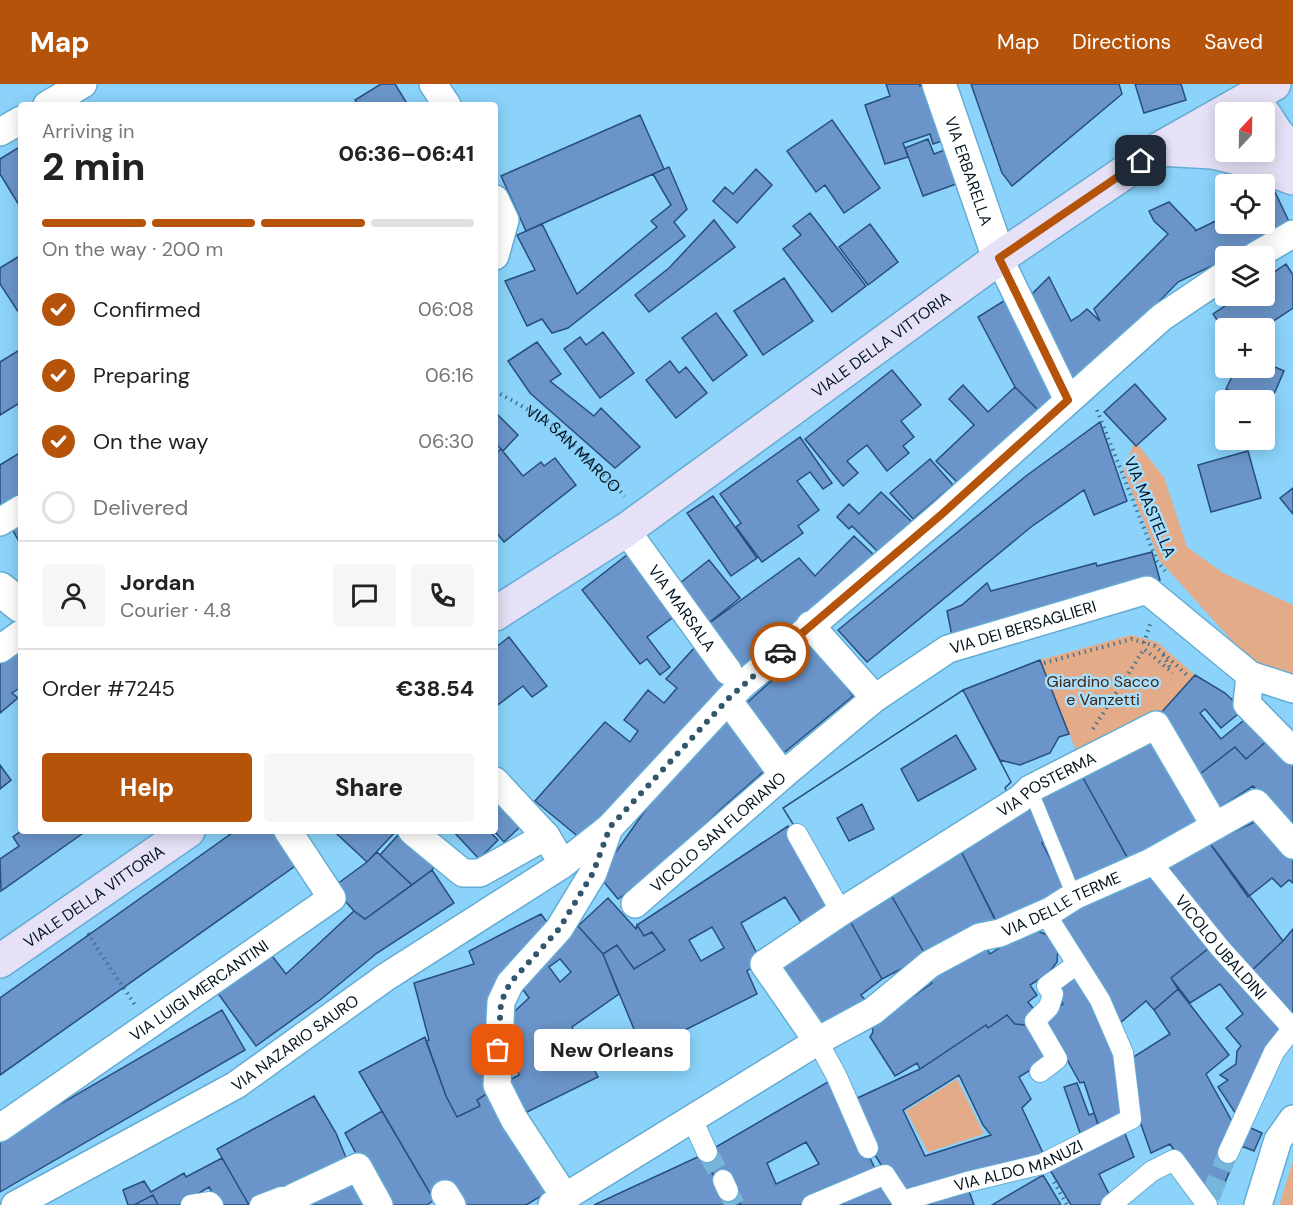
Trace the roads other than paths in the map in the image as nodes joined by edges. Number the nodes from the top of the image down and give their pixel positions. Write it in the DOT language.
graph roads {
  1 [pos="83,84"];
  2 [pos="433,84"];
  3 [pos="939,84"];
  4 [pos="51,102"];
  5 [pos="445,102"];
  6 [pos="18,122"];
  7 [pos="1215,124"];
  8 [pos="1275,131"];
  9 [pos="0,132"];
  10 [pos="1159,149"];
  11 [pos="1293,153"];
  12 [pos="1293,178"];
  13 [pos="1293,234"];
  14 [pos="1272,246"];
  15 [pos="999,258"];
  16 [pos="1215,281"];
  17 [pos="1077,392"];
  18 [pos="18,511"];
  19 [pos="0,522"];
  20 [pos="635,522"];
  21 [pos="0,589"];
  22 [pos="18,604"];
  23 [pos="498,612"];
  24 [pos="810,625"];
  25 [pos="18,636"];
  26 [pos="0,649"];
  27 [pos="1251,675"];
  28 [pos="732,686"];
  29 [pos="1293,689"];
  30 [pos="875,698"];
  31 [pos="1293,751"];
  32 [pos="783,775"];
  33 [pos="498,784"];
  34 [pos="1030,789"];
  35 [pos="1215,826"];
  36 [pos="610,827"];
  37 [pos="184,834"];
  38 [pos="290,834"];
  39 [pos="416,834"];
  40 [pos="797,834"];
  41 [pos="546,836"];
  42 [pos="1293,845"];
  43 [pos="1151,862"];
  44 [pos="563,864"];
  45 [pos="1074,896"];
  46 [pos="635,904"];
  47 [pos="842,912"];
  48 [pos="1045,913"];
  49 [pos="0,961"];
  50 [pos="1077,964"];
  51 [pos="1292,1028"];
  52 [pos="820,1040"];
  53 [pos="1040,1071"];
  54 [pos="692,1119"];
  55 [pos="1293,1119"];
  56 [pos="0,1128"];
  57 [pos="868,1148"];
  58 [pos="707,1152"];
  59 [pos="1228,1153"];
  60 [pos="294,1197"];
  61 [pos="1208,1202"];
  62 [pos="560,1203"];
  63 [pos="15,1205"];
  64 [pos="191,1205"];
  65 [pos="213,1205"];
  66 [pos="260,1205"];
  67 [pos="379,1205"];
  68 [pos="812,1205"];
  69 [pos="1111,1205"];
  70 [pos="1258,1205"];
  1 -- 4 [label="street"];
  2 -- 5 [label="street"];
  3 -- 15 [label="street, VIA ERBARELLA"];
  6 -- 9 [label="street"];
  7 -- 10 [label="main road, VIALE DELLA VITTORIA"];
  8 -- 11 [label="main road"];
  10 -- 12 [label="main road"];
  10 -- 15 [label="main road, VIALE DELLA VITTORIA"];
  13 -- 14 [label="street"];
  15 -- 17 [label="street"];
  15 -- 20 [label="main road, VIALE DELLA VITTORIA"];
  16 -- 17 [label="street"];
  17 -- 24 [label="street"];
  18 -- 19 [label="street"];
  20 -- 23 [label="main road, VIALE DELLA VITTORIA"];
  20 -- 28 [label="street, VIA MARSALA"];
  21 -- 22 [label="street"];
  24 -- 28 [label="street"];
  24 -- 30 [label="street"];
  25 -- 26 [label="street"];
  27 -- 29 [label="street"];
  27 -- 30 [label="street, VIA DEI BERSAGLIERI"];
  27 -- 31 [label="street"];
  28 -- 32 [label="street, VICOLO SAN FLORIANO"];
  28 -- 36 [label="street"];
  30 -- 32 [label="street"];
  32 -- 46 [label="street, VICOLO SAN FLORIANO"];
  33 -- 41 [label="street"];
  34 -- 35 [label="street, VIA POSTERMA"];
  34 -- 45 [label="lane"];
  34 -- 47 [label="street, VIA POSTERMA"];
  35 -- 42 [label="street, VIA DELLE TERME"];
  35 -- 43 [label="street, VIA DELLE TERME"];
  36 -- 44 [label="street, VIA NAZARIO SAURO"];
  36 -- 62 [label="street"];
  37 -- 49 [label="main road, VIALE DELLA VITTORIA"];
  38 -- 56 [label="street, VIA LUIGI MERCANTINI"];
  39 -- 41 [label="street"];
  40 -- 47 [label="street"];
  41 -- 44 [label="street"];
  43 -- 45 [label="street, VIA DELLE TERME"];
  43 -- 51 [label="street, VICOLO UBALDINI"];
  44 -- 63 [label="street, VIA NAZARIO SAURO"];
  45 -- 48 [label="street, VIA DELLE TERME"];
  47 -- 52 [label="street, VIA POSTERMA"];
  48 -- 50 [label="street"];
  48 -- 52 [label="street, VIA DELLE TERME"];
  50 -- 53 [label="street"];
  50 -- 68 [label="street, VIA ALDO MANUZI"];
  51 -- 59 [label="street"];
  52 -- 54 [label="street, VIA DELLE TERME"];
  52 -- 57 [label="street"];
  54 -- 58 [label="street"];
  54 -- 62 [label="street, VIA DELLE TERME"];
  55 -- 70 [label="street"];
  60 -- 66 [label="street"];
  60 -- 67 [label="street"];
  61 -- 69 [label="street"];
  64 -- 65 [label="street"];
}
